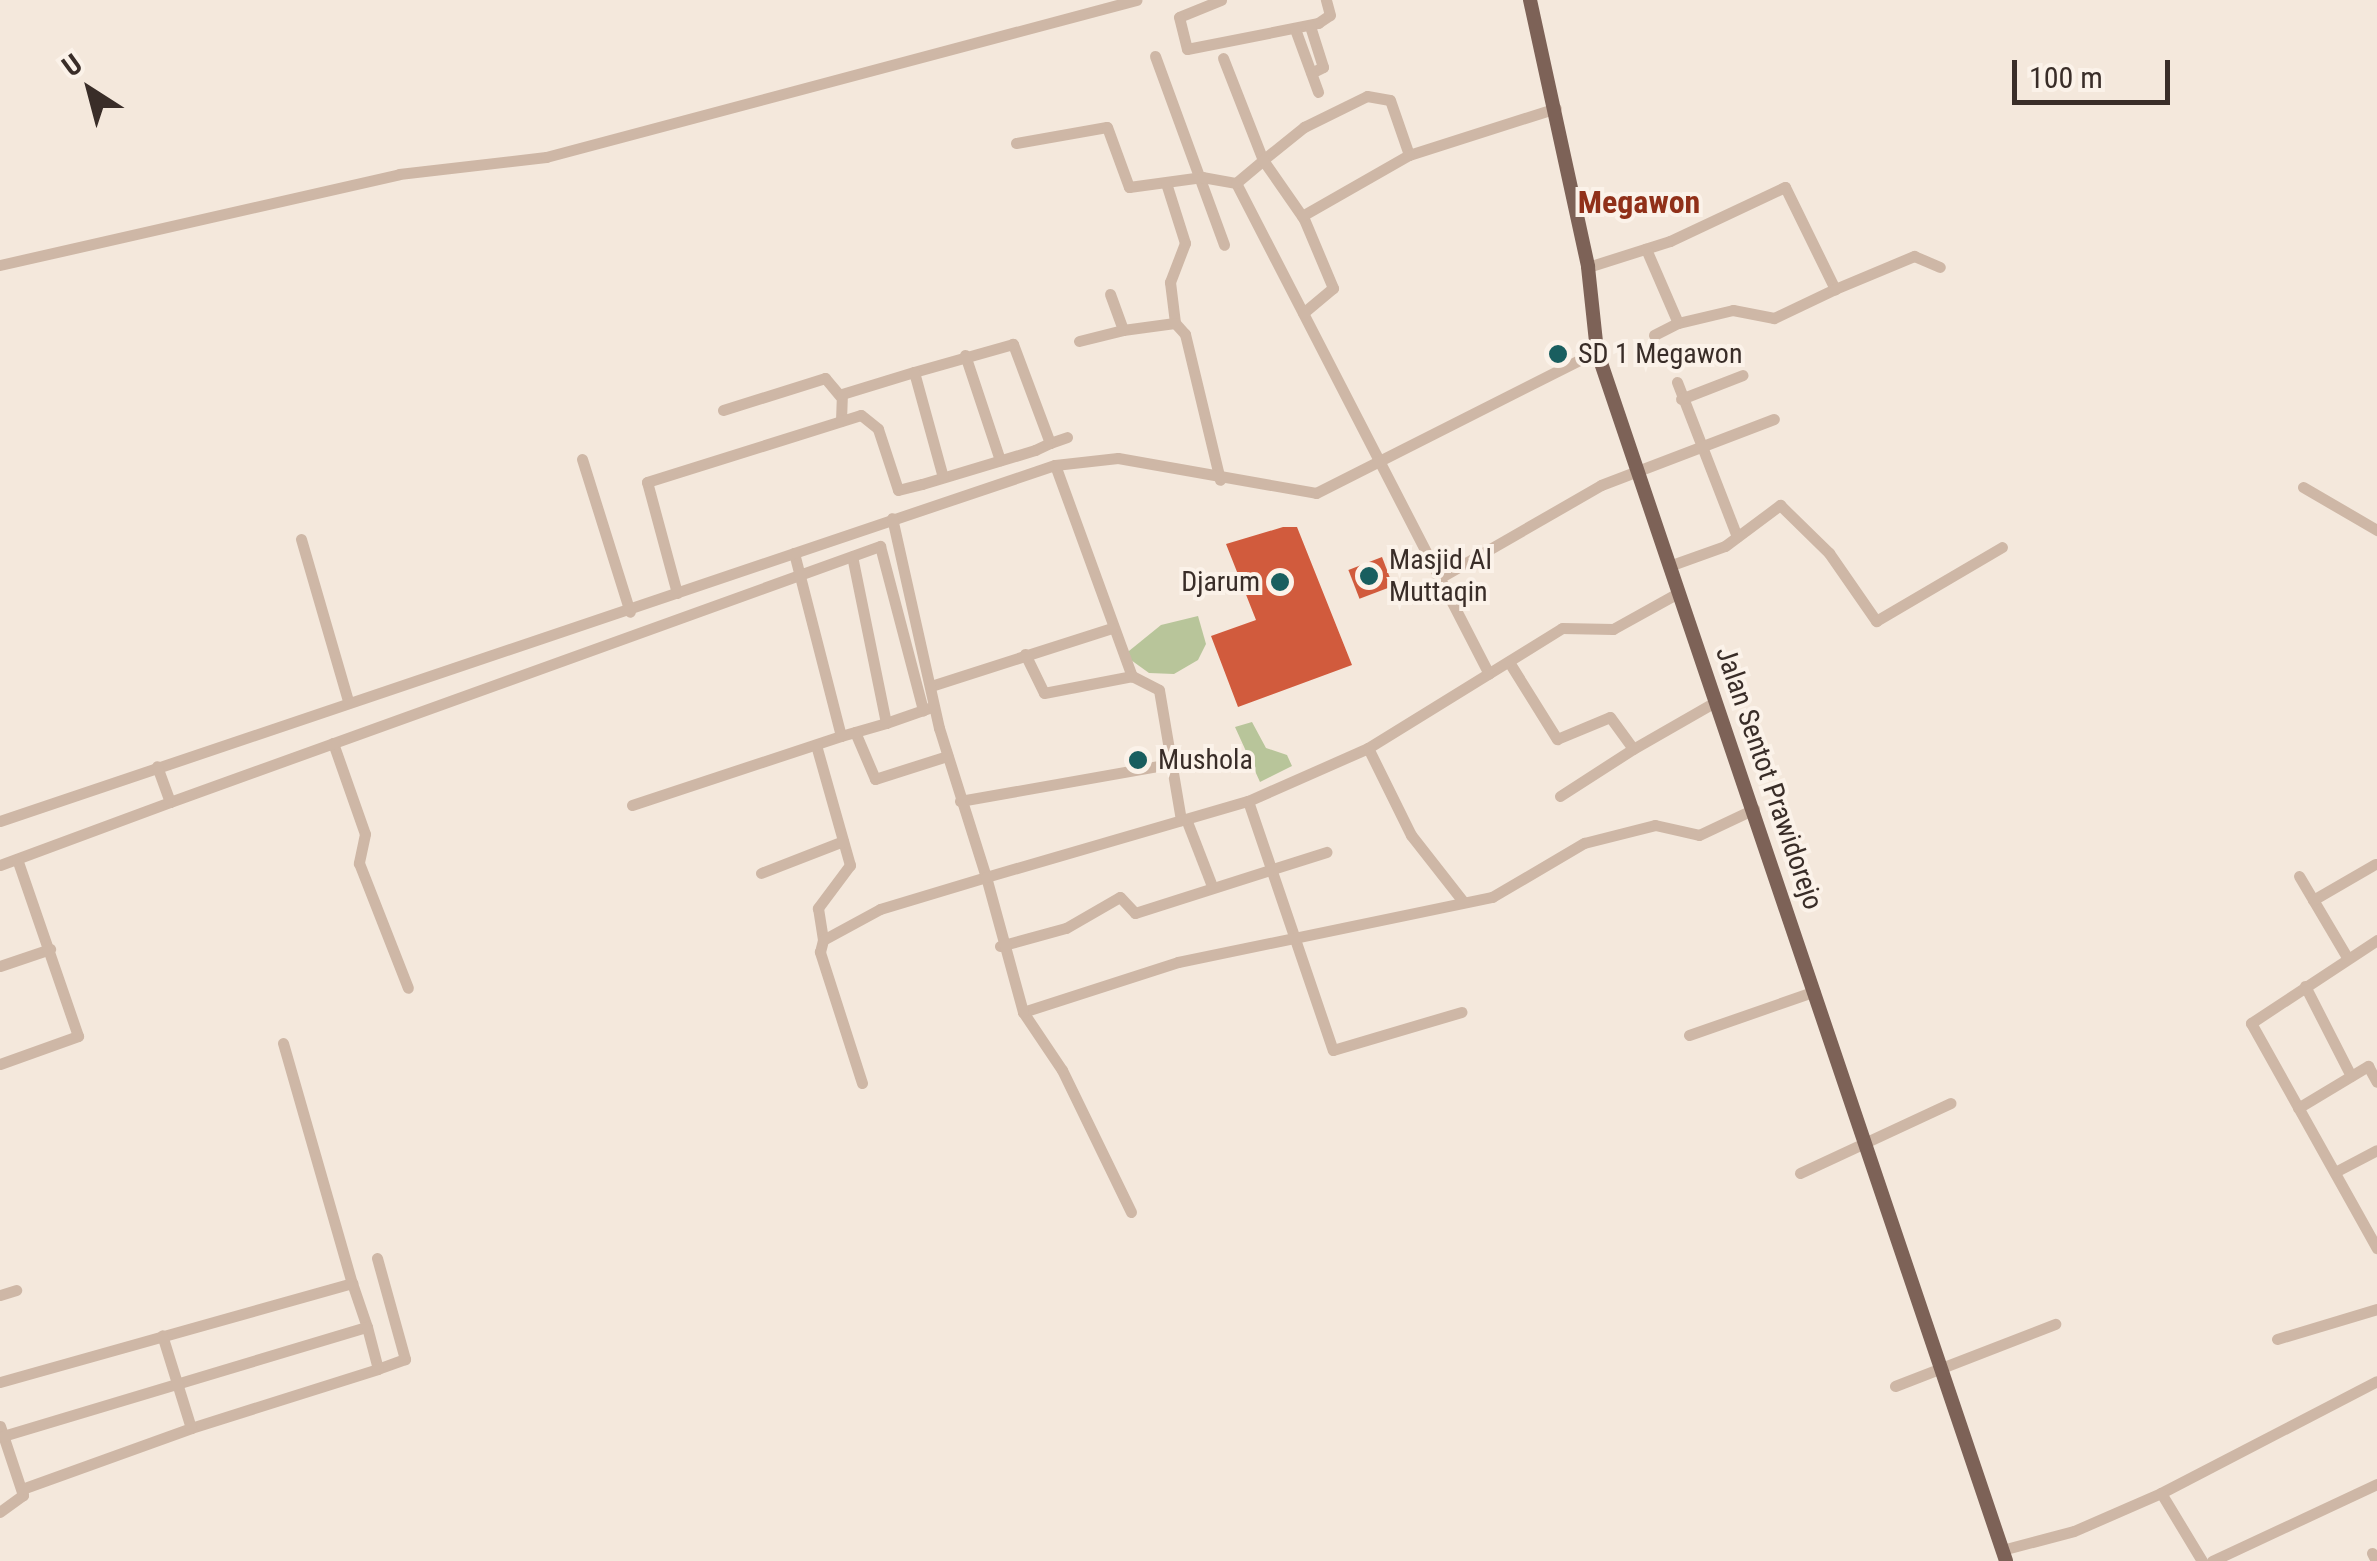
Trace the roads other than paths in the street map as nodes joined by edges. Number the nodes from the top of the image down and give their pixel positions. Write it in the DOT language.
graph roads {
  1 [pos="1136,0"];
  2 [pos="1221,0"];
  3 [pos="1326,0"];
  4 [pos="1530,0"];
  5 [pos="1310,26"];
  6 [pos="1295,30"];
  7 [pos="1154,56"];
  8 [pos="1223,58"];
  9 [pos="1311,73"];
  10 [pos="1318,92"];
  11 [pos="1556,108"];
  12 [pos="1016,143"];
  13 [pos="1409,155"];
  14 [pos="1262,160"];
  15 [pos="1202,178"];
  16 [pos="1166,183"];
  17 [pos="1236,183"];
  18 [pos="1302,216"];
  19 [pos="1224,245"];
  20 [pos="1646,249"];
  21 [pos="0,265"];
  22 [pos="1940,267"];
  23 [pos="1588,268"];
  24 [pos="1835,289"];
  25 [pos="1110,294"];
  26 [pos="1303,313"];
  27 [pos="1175,323"];
  28 [pos="1678,323"];
  29 [pos="1122,330"];
  30 [pos="1654,335"];
  31 [pos="1079,341"];
  32 [pos="1597,350"];
  33 [pos="965,355"];
  34 [pos="914,372"];
  35 [pos="1743,376"];
  36 [pos="1677,382"];
  37 [pos="840,396"];
  38 [pos="1682,399"];
  39 [pos="723,410"];
  40 [pos="1774,419"];
  41 [pos="841,421"];
  42 [pos="1067,437"];
  43 [pos="1050,443"];
  44 [pos="1699,450"];
  45 [pos="582,459"];
  46 [pos="1000,460"];
  47 [pos="1055,465"];
  48 [pos="1378,465"];
  49 [pos="1636,469"];
  50 [pos="943,477"];
  51 [pos="973,480"];
  52 [pos="1220,480"];
  53 [pos="922,487"];
  54 [pos="2303,487"];
  55 [pos="927,504"];
  56 [pos="892,518"];
  57 [pos="2377,530"];
  58 [pos="1737,537"];
  59 [pos="300,539"];
  60 [pos="2002,547"];
  61 [pos="794,553"];
  62 [pos="852,556"];
  63 [pos="1669,566"];
  64 [pos="798,572"];
  65 [pos="1436,580"];
  66 [pos="700,586"];
  67 [pos="676,590"];
  68 [pos="1678,593"];
  69 [pos="707,606"];
  70 [pos="628,609"];
  71 [pos="1112,628"];
  72 [pos="572,629"];
  73 [pos="580,652"];
  74 [pos="1025,654"];
  75 [pos="1509,662"];
  76 [pos="1489,674"];
  77 [pos="1132,676"];
  78 [pos="931,686"];
  79 [pos="348,700"];
  80 [pos="1715,702"];
  81 [pos="928,708"];
  82 [pos="886,723"];
  83 [pos="848,734"];
  84 [pos="333,743"];
  85 [pos="816,744"];
  86 [pos="1368,748"];
  87 [pos="1633,749"];
  88 [pos="947,756"];
  89 [pos="1169,764"];
  90 [pos="157,766"];
  91 [pos="166,791"];
  92 [pos="1560,796"];
  93 [pos="1248,801"];
  94 [pos="960,802"];
  95 [pos="632,804"];
  96 [pos="1754,808"];
  97 [pos="1184,820"];
  98 [pos="0,821"];
  99 [pos="843,841"];
  100 [pos="1326,852"];
  101 [pos="18,858"];
  102 [pos="2376,864"];
  103 [pos="0,865"];
  104 [pos="1271,866"];
  105 [pos="761,872"];
  106 [pos="2298,876"];
  107 [pos="986,878"];
  108 [pos="1212,886"];
  109 [pos="1462,900"];
  110 [pos="2313,900"];
  111 [pos="1296,934"];
  112 [pos="824,940"];
  113 [pos="2377,940"];
  114 [pos="1000,946"];
  115 [pos="50,949"];
  116 [pos="2348,959"];
  117 [pos="0,966"];
  118 [pos="2304,986"];
  119 [pos="408,988"];
  120 [pos="1815,991"];
  121 [pos="1024,1012"];
  122 [pos="1460,1012"];
  123 [pos="1689,1036"];
  124 [pos="284,1043"];
  125 [pos="0,1064"];
  126 [pos="2351,1076"];
  127 [pos="2377,1082"];
  128 [pos="862,1083"];
  129 [pos="1951,1102"];
  130 [pos="2298,1108"];
  131 [pos="1867,1142"];
  132 [pos="2377,1150"];
  133 [pos="2334,1172"];
  134 [pos="1800,1173"];
  135 [pos="1131,1212"];
  136 [pos="2377,1248"];
  137 [pos="377,1258"];
  138 [pos="352,1283"];
  139 [pos="16,1290"];
  140 [pos="0,1294"];
  141 [pos="2377,1309"];
  142 [pos="2054,1324"];
  143 [pos="366,1327"];
  144 [pos="162,1335"];
  145 [pos="2277,1339"];
  146 [pos="378,1369"];
  147 [pos="1942,1372"];
  148 [pos="0,1382"];
  149 [pos="177,1382"];
  150 [pos="2377,1382"];
  151 [pos="1894,1386"];
  152 [pos="191,1428"];
  153 [pos="2,1431"];
  154 [pos="2377,1484"];
  155 [pos="22,1489"];
  156 [pos="2161,1493"];
  157 [pos="0,1512"];
  158 [pos="2004,1556"];
  159 [pos="2202,1561"];
  160 [pos="2212,1561"];
  1 -- 21 [label="street"];
  2 -- 6 [label="street"];
  3 -- 5 [label="street"];
  4 -- 11 [label="main road, Jalan Sentot Prawidorejo"];
  5 -- 6 [label="street"];
  5 -- 9 [label="street"];
  6 -- 9 [label="street"];
  7 -- 15 [label="street"];
  8 -- 14 [label="street"];
  9 -- 10 [label="street"];
  11 -- 13 [label="street"];
  11 -- 23 [label="main road, Jalan Sentot Prawidorejo"];
  12 -- 16 [label="street"];
  13 -- 14 [label="street"];
  13 -- 18 [label="street"];
  14 -- 17 [label="street"];
  14 -- 18 [label="street"];
  15 -- 16 [label="street"];
  15 -- 17 [label="street"];
  15 -- 19 [label="street"];
  16 -- 27 [label="street"];
  17 -- 26 [label="street"];
  18 -- 26 [label="street"];
  20 -- 23 [label="street"];
  20 -- 24 [label="street"];
  20 -- 28 [label="street"];
  22 -- 24 [label="street"];
  23 -- 32 [label="main road, Jalan Sentot Prawidorejo"];
  24 -- 28 [label="street"];
  25 -- 29 [label="street"];
  26 -- 48 [label="street"];
  27 -- 29 [label="street"];
  27 -- 52 [label="street"];
  28 -- 30 [label="street"];
  29 -- 31 [label="street"];
  32 -- 48 [label="street"];
  32 -- 49 [label="main road, Jalan Sentot Prawidorejo"];
  33 -- 34 [label="street"];
  33 -- 43 [label="street"];
  33 -- 46 [label="street"];
  34 -- 37 [label="street"];
  34 -- 50 [label="street"];
  35 -- 38 [label="street"];
  36 -- 38 [label="street"];
  37 -- 39 [label="street"];
  37 -- 41 [label="street"];
  38 -- 44 [label="street"];
  40 -- 44 [label="street"];
  41 -- 53 [label="street"];
  41 -- 67 [label="street"];
  42 -- 43 [label="street"];
  43 -- 46 [label="street"];
  44 -- 49 [label="street"];
  44 -- 58 [label="street"];
  45 -- 70 [label="street"];
  46 -- 51 [label="street"];
  47 -- 51 [label="street"];
  47 -- 52 [label="street"];
  47 -- 71 [label="street"];
  48 -- 52 [label="street"];
  48 -- 65 [label="street"];
  49 -- 63 [label="main road, Jalan Sentot Prawidorejo"];
  49 -- 65 [label="street"];
  50 -- 51 [label="street"];
  50 -- 53 [label="street"];
  51 -- 55 [label="street"];
  53 -- 55 [label="street"];
  54 -- 57 [label="street"];
  55 -- 56 [label="street"];
  56 -- 61 [label="street"];
  56 -- 78 [label="street"];
  58 -- 60 [label="street"];
  58 -- 63 [label="street"];
  59 -- 79 [label="street"];
  61 -- 64 [label="street"];
  61 -- 66 [label="street"];
  62 -- 64 [label="street"];
  62 -- 81 [label="street"];
  62 -- 82 [label="street"];
  63 -- 68 [label="main road, Jalan Sentot Prawidorejo"];
  64 -- 69 [label="street"];
  64 -- 83 [label="street"];
  65 -- 76 [label="street"];
  66 -- 67 [label="street"];
  66 -- 69 [label="street"];
  67 -- 70 [label="street"];
  68 -- 75 [label="street"];
  68 -- 80 [label="main road, Jalan Sentot Prawidorejo"];
  69 -- 73 [label="street"];
  70 -- 72 [label="street"];
  71 -- 74 [label="street"];
  71 -- 77 [label="street"];
  72 -- 73 [label="street"];
  72 -- 79 [label="street"];
  73 -- 84 [label="street"];
  74 -- 77 [label="street"];
  74 -- 78 [label="street"];
  75 -- 76 [label="street"];
  75 -- 87 [label="street"];
  76 -- 86 [label="street"];
  77 -- 89 [label="street"];
  78 -- 81 [label="street"];
  79 -- 90 [label="street"];
  80 -- 87 [label="street"];
  80 -- 96 [label="main road, Jalan Sentot Prawidorejo"];
  81 -- 82 [label="street"];
  81 -- 88 [label="street"];
  82 -- 83 [label="street"];
  83 -- 85 [label="street"];
  83 -- 88 [label="street"];
  84 -- 91 [label="street"];
  84 -- 119 [label="street"];
  85 -- 95 [label="street"];
  85 -- 99 [label="street"];
  86 -- 93 [label="street"];
  86 -- 109 [label="street"];
  87 -- 92 [label="street"];
  88 -- 94 [label="street"];
  89 -- 94 [label="street"];
  89 -- 97 [label="street"];
  90 -- 91 [label="street"];
  90 -- 98 [label="street"];
  91 -- 101 [label="street"];
  93 -- 97 [label="street"];
  93 -- 104 [label="street"];
  94 -- 107 [label="street"];
  96 -- 109 [label="street"];
  96 -- 120 [label="main road, Jalan Sentot Prawidorejo"];
  97 -- 107 [label="street"];
  97 -- 108 [label="street"];
  99 -- 105 [label="street"];
  99 -- 112 [label="street"];
  100 -- 104 [label="street"];
  101 -- 103 [label="street"];
  101 -- 115 [label="street"];
  102 -- 110 [label="street"];
  104 -- 108 [label="street"];
  104 -- 111 [label="street"];
  106 -- 110 [label="street"];
  107 -- 112 [label="street"];
  107 -- 114 [label="street"];
  108 -- 114 [label="street"];
  109 -- 111 [label="street"];
  110 -- 116 [label="street"];
  111 -- 121 [label="street"];
  111 -- 122 [label="street"];
  112 -- 128 [label="street"];
  113 -- 116 [label="street"];
  114 -- 121 [label="street"];
  115 -- 117 [label="street"];
  115 -- 125 [label="street"];
  116 -- 118 [label="street"];
  118 -- 126 [label="street"];
  118 -- 130 [label="street"];
  120 -- 123 [label="street"];
  120 -- 131 [label="main road, Jalan Sentot Prawidorejo"];
  121 -- 135 [label="street"];
  124 -- 138 [label="street"];
  126 -- 127 [label="street"];
  126 -- 130 [label="street"];
  129 -- 131 [label="street"];
  130 -- 133 [label="street"];
  131 -- 134 [label="street"];
  131 -- 147 [label="main road, Jalan Sentot Prawidorejo"];
  132 -- 133 [label="street"];
  133 -- 136 [label="street"];
  137 -- 146 [label="street"];
  138 -- 143 [label="street"];
  138 -- 144 [label="street"];
  139 -- 140 [label="street"];
  141 -- 145 [label="street"];
  142 -- 147 [label="street"];
  143 -- 146 [label="street"];
  143 -- 149 [label="street"];
  144 -- 148 [label="street"];
  144 -- 149 [label="street"];
  146 -- 152 [label="street"];
  147 -- 151 [label="street"];
  147 -- 158 [label="main road, Jalan Sentot Prawidorejo"];
  149 -- 152 [label="street"];
  149 -- 153 [label="street"];
  150 -- 156 [label="street"];
  152 -- 155 [label="street"];
  153 -- 155 [label="street"];
  154 -- 160 [label="street"];
  155 -- 157 [label="street"];
  156 -- 158 [label="street"];
  156 -- 159 [label="street"];
}
